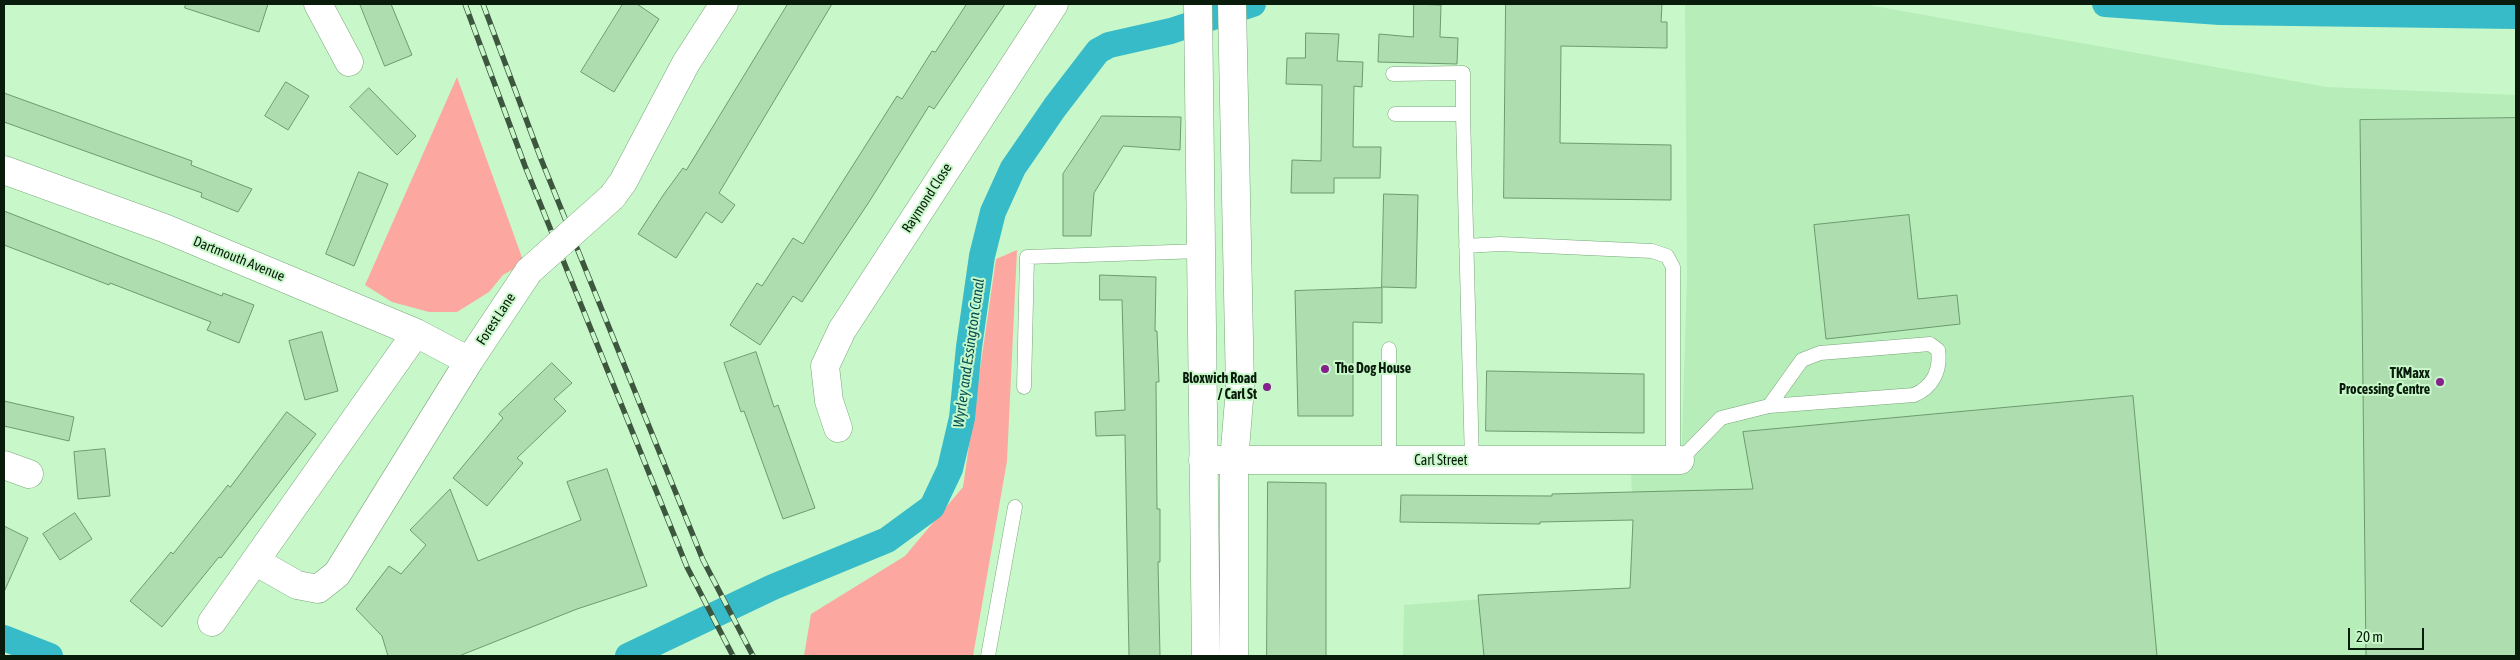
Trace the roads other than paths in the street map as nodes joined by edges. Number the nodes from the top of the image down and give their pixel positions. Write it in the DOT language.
graph roads {
  1 [pos="318,4"];
  2 [pos="724,4"];
  3 [pos="1054,4"];
  4 [pos="1198,4"];
  5 [pos="1232,4"];
  6 [pos="349,62"];
  7 [pos="1393,74"];
  8 [pos="1395,114"];
  9 [pos="1463,114"];
  10 [pos="4,170"];
  11 [pos="1466,246"];
  12 [pos="1201,251"];
  13 [pos="416,332"];
  14 [pos="1389,349"];
  15 [pos="470,361"];
  16 [pos="1024,387"];
  17 [pos="1769,406"];
  18 [pos="838,428"];
  19 [pos="1202,460"];
  20 [pos="1234,460"];
  21 [pos="1676,460"];
  22 [pos="1389,461"];
  23 [pos="1472,462"];
  24 [pos="1015,507"];
  25 [pos="256,561"];
  26 [pos="212,622"];
  27 [pos="988,656"];
  28 [pos="1206,656"];
  29 [pos="1234,656"];
  1 -- 6 [label="street"];
  2 -- 15 [label="street, Forest Lane, bridge"];
  3 -- 18 [label="street, Raymond Close"];
  4 -- 12 [label="street"];
  5 -- 20 [label="street"];
  7 -- 9 [label="lane"];
  8 -- 9 [label="lane"];
  9 -- 11 [label="lane"];
  10 -- 13 [label="street, Dartmouth Avenue"];
  11 -- 21 [label="lane"];
  11 -- 23 [label="lane"];
  12 -- 16 [label="lane"];
  12 -- 19 [label="street"];
  13 -- 15 [label="street, Dartmouth Avenue"];
  13 -- 25 [label="street"];
  14 -- 22 [label="lane"];
  15 -- 25 [label="street, Forest Lane"];
  17 -- 17 [label="lane"];
  17 -- 21 [label="lane"];
  19 -- 20 [label="street, Carl Street"];
  19 -- 28 [label="street"];
  20 -- 22 [label="street, Carl Street"];
  20 -- 29 [label="street"];
  21 -- 23 [label="street, Carl Street"];
  22 -- 23 [label="street, Carl Street"];
  24 -- 27 [label="lane"];
  25 -- 26 [label="street"];
}
